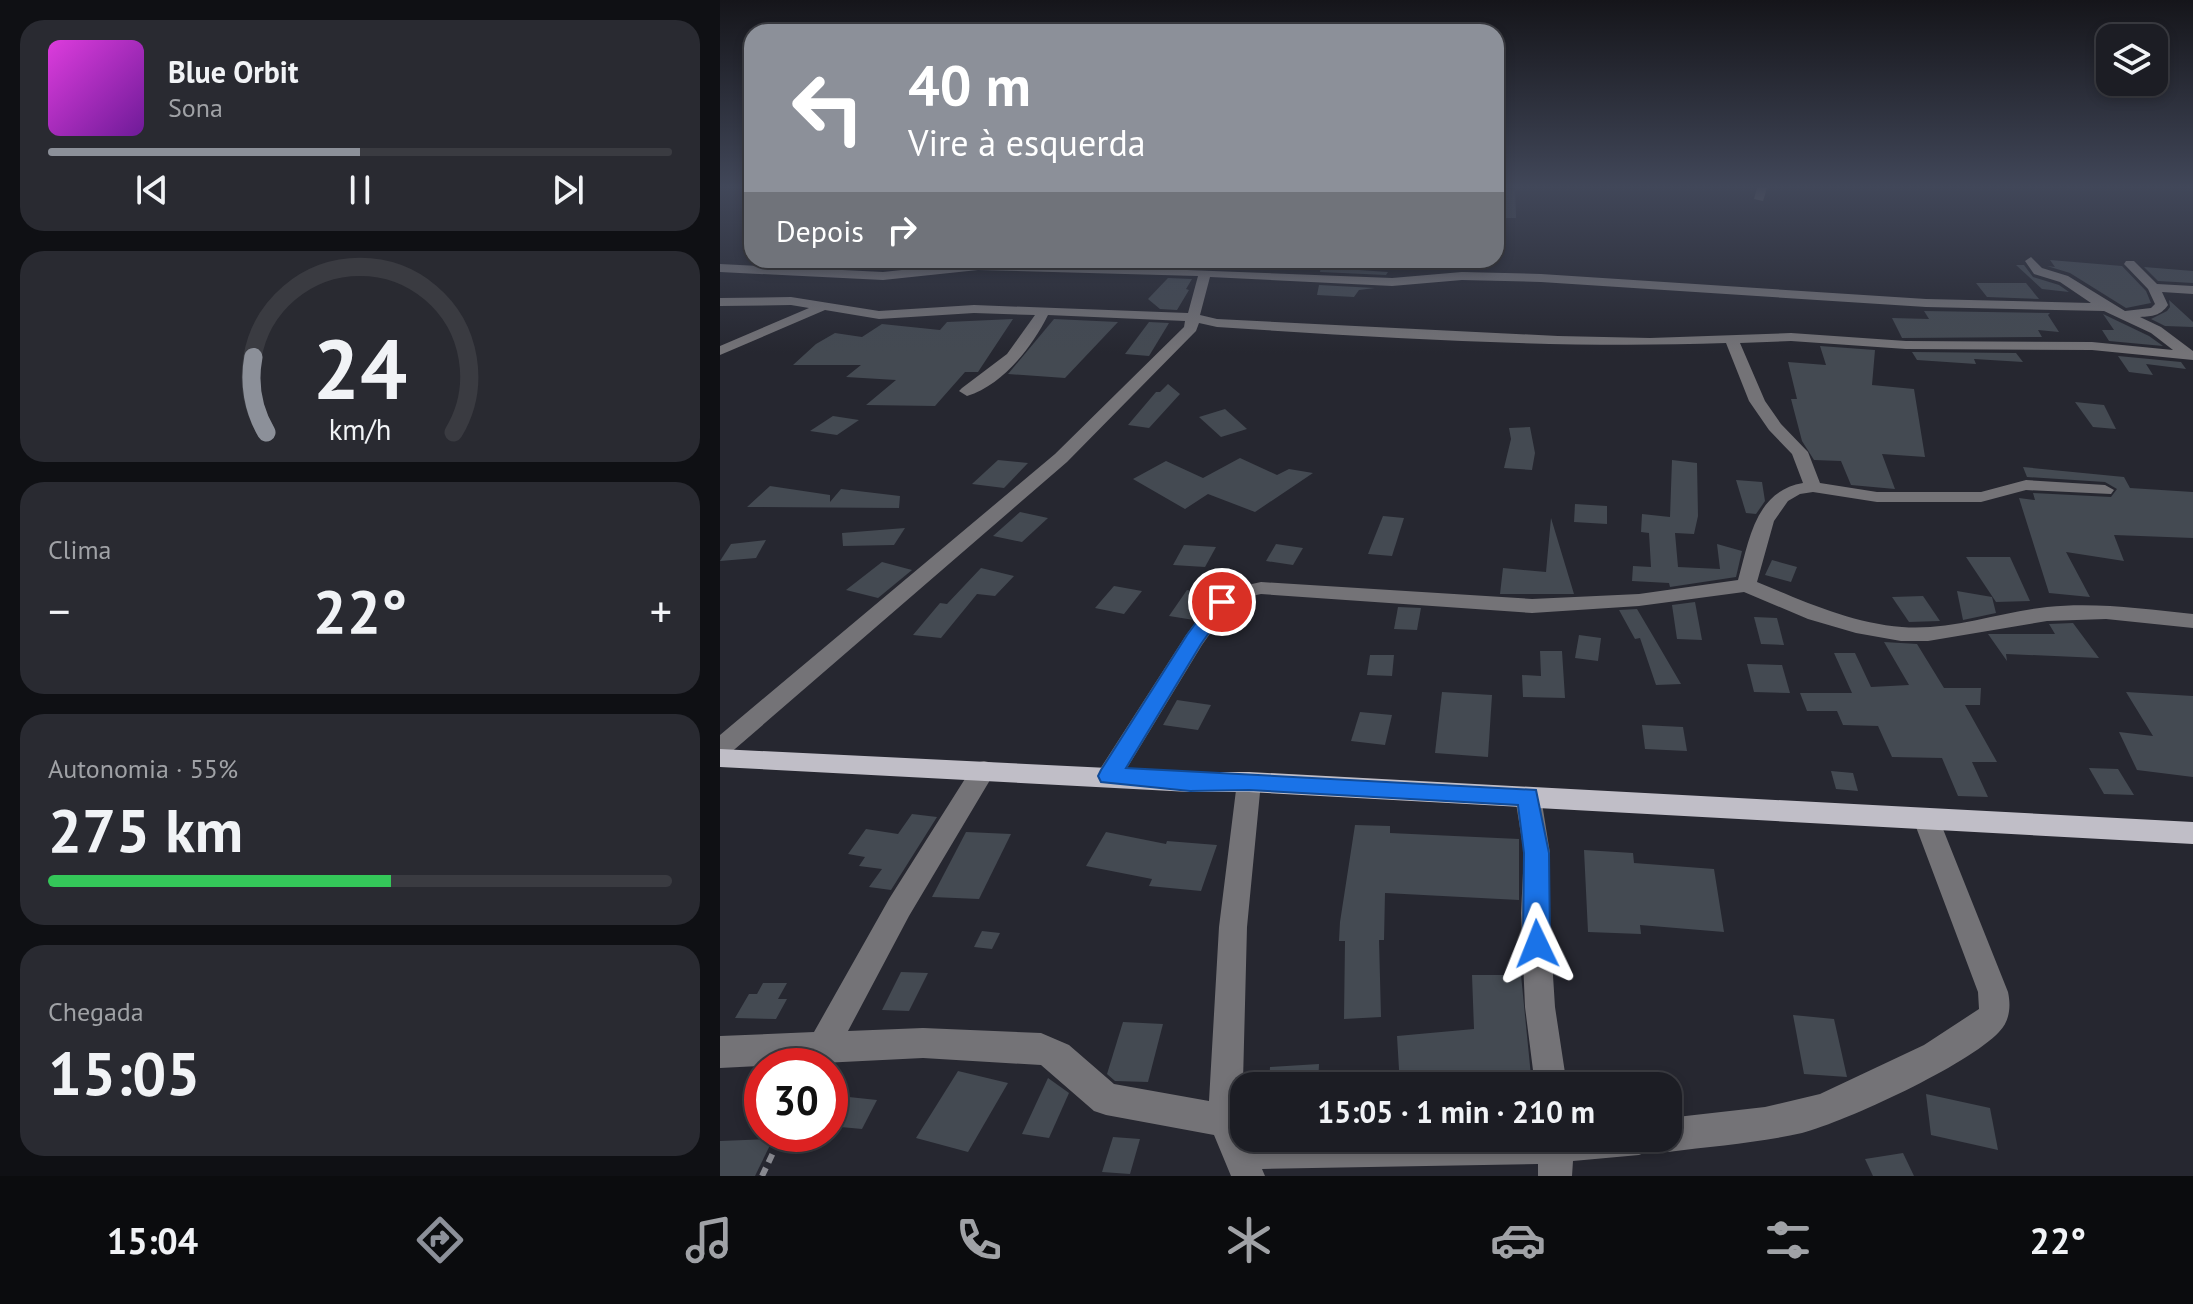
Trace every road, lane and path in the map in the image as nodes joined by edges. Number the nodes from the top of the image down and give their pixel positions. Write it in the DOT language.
graph roads {
  1 [pos="2031,261"];
  2 [pos="2130,264"];
  3 [pos="720,268"];
  4 [pos="933,268"];
  5 [pos="1084,268"];
  6 [pos="1204,273"];
  7 [pos="2154,288"];
  8 [pos="2193,290"];
  9 [pos="720,302"];
  10 [pos="824,306"];
  11 [pos="2106,307"];
  12 [pos="1044,311"];
  13 [pos="2124,315"];
  14 [pos="1192,317"];
  15 [pos="1731,338"];
  16 [pos="720,351"];
  17 [pos="2191,356"];
  18 [pos="967,391"];
  19 [pos="1813,487"];
  20 [pos="2105,490"];
  21 [pos="1746,585"];
  22 [pos="2193,621"];
  23 [pos="720,749"];
  24 [pos="720,758"];
  25 [pos="984,770"];
  26 [pos="1109,776"];
  27 [pos="1249,782"];
  28 [pos="1528,797"];
  29 [pos="1926,819"];
  30 [pos="2193,833"];
  31 [pos="822,1048"];
  32 [pos="839,1048"];
  33 [pos="744,1051"];
  34 [pos="720,1052"];
  35 [pos="1549,1072"];
  36 [pos="1225,1120"];
  37 [pos="1682,1133"];
  38 [pos="773,1152"];
  39 [pos="1556,1154"];
  40 [pos="1243,1164"];
  41 [pos="762,1176"];
  1 -- 11 [label="street"];
  2 -- 7 [label="street"];
  3 -- 4 [label="street"];
  5 -- 6 [label="street"];
  6 -- 11 [label="street"];
  6 -- 14 [label="street"];
  7 -- 8 [label="street"];
  7 -- 13 [label="street"];
  9 -- 10 [label="street"];
  10 -- 12 [label="street"];
  10 -- 16 [label="street"];
  11 -- 13 [label="street"];
  12 -- 14 [label="street"];
  12 -- 18 [label="street"];
  13 -- 17 [label="street"];
  14 -- 15 [label="street"];
  14 -- 23 [label="street"];
  15 -- 17 [label="street"];
  15 -- 19 [label="street"];
  19 -- 20 [label="street"];
  19 -- 21 [label="street"];
  21 -- 22 [label="street"];
  21 -- 26 [label="street"];
  24 -- 25 [label="main road"];
  25 -- 26 [label="main road"];
  25 -- 31 [label="street"];
  26 -- 27 [label="main road"];
  27 -- 28 [label="main road"];
  27 -- 36 [label="street"];
  28 -- 29 [label="main road"];
  28 -- 35 [label="street"];
  29 -- 30 [label="main road"];
  29 -- 37 [label="street"];
  32 -- 36 [label="street"];
  33 -- 34 [label="street"];
  36 -- 40 [label="street"];
  38 -- 41 [label="path"];
  39 -- 40 [label="street"];
}
